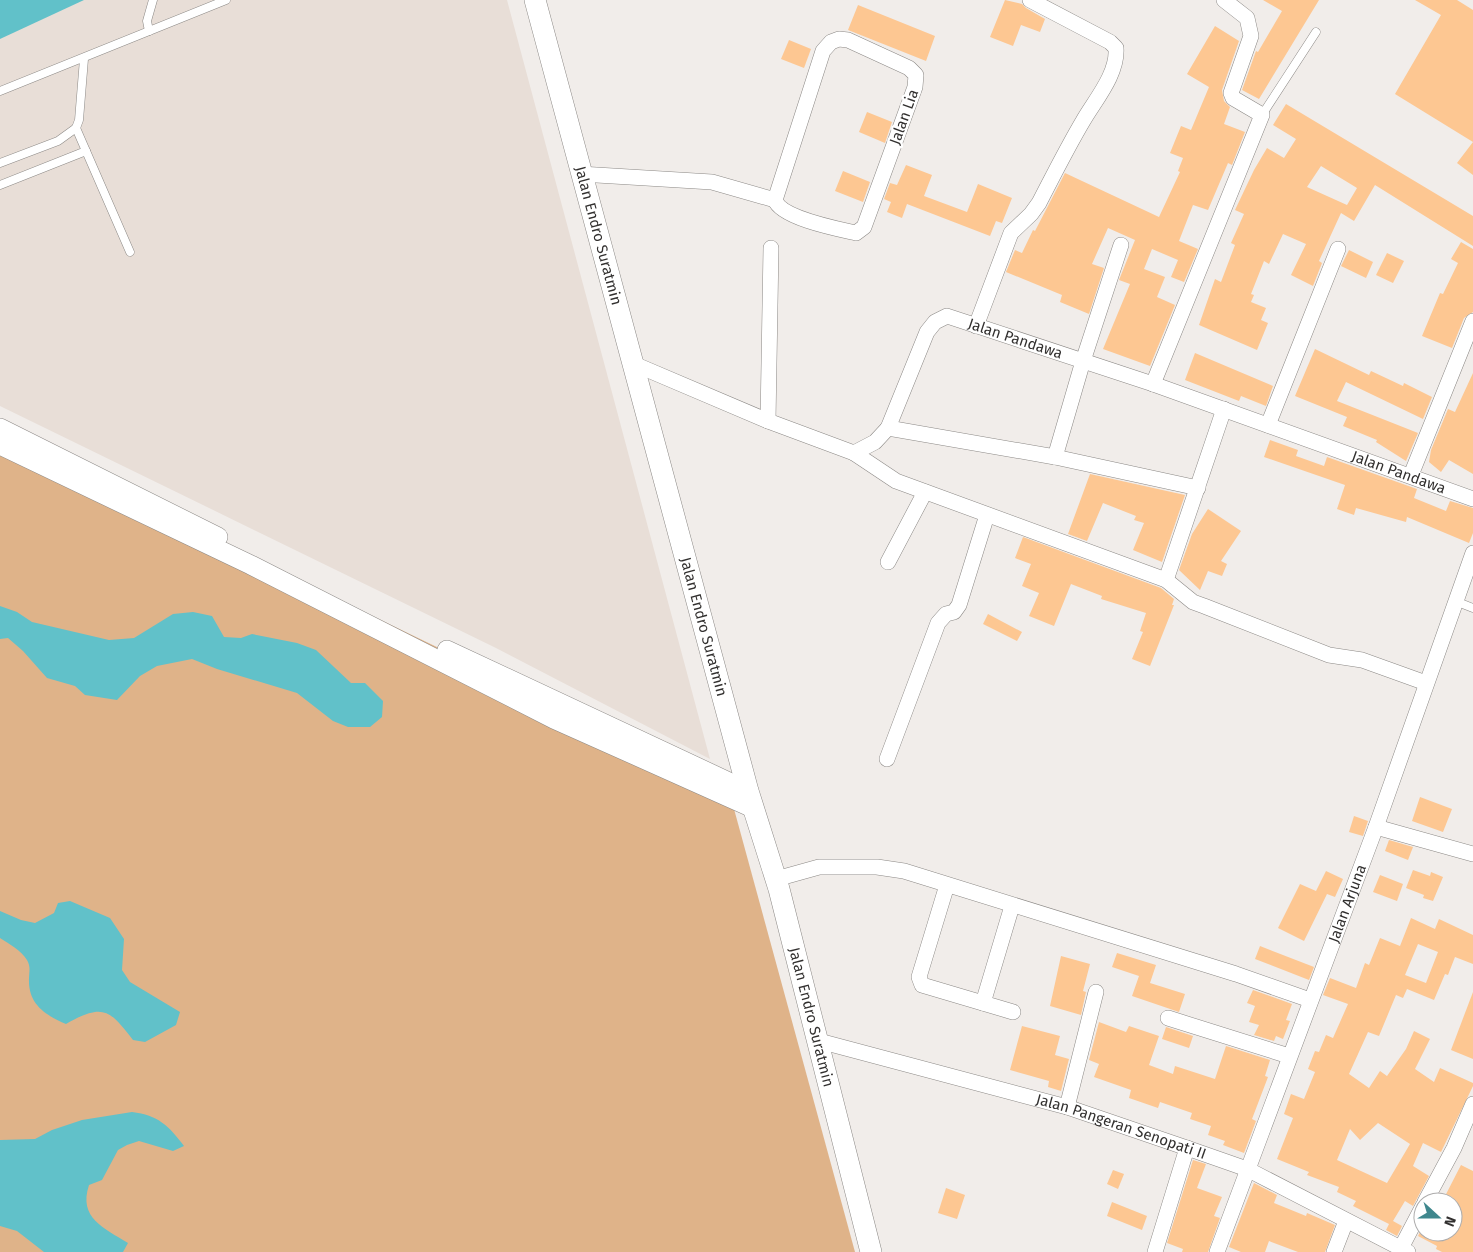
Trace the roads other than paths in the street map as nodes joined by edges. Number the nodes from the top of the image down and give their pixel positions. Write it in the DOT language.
graph roads {
  1 [pos="153,0"];
  2 [pos="226,0"];
  3 [pos="535,0"];
  4 [pos="1030,0"];
  5 [pos="1224,0"];
  6 [pos="148,31"];
  7 [pos="1316,32"];
  8 [pos="84,59"];
  9 [pos="0,91"];
  10 [pos="1262,115"];
  11 [pos="76,128"];
  12 [pos="86,150"];
  13 [pos="0,164"];
  14 [pos="580,174"];
  15 [pos="0,185"];
  16 [pos="776,200"];
  17 [pos="1121,245"];
  18 [pos="770,248"];
  19 [pos="1338,248"];
  20 [pos="130,252"];
  21 [pos="1473,322"];
  22 [pos="976,326"];
  23 [pos="1083,361"];
  24 [pos="634,364"];
  25 [pos="1153,384"];
  26 [pos="1224,409"];
  27 [pos="768,421"];
  28 [pos="1268,425"];
  29 [pos="0,428"];
  30 [pos="888,428"];
  31 [pos="0,445"];
  32 [pos="854,453"];
  33 [pos="1055,456"];
  34 [pos="1411,475"];
  35 [pos="1198,488"];
  36 [pos="925,492"];
  37 [pos="1473,499"];
  38 [pos="987,515"];
  39 [pos="1473,553"];
  40 [pos="888,562"];
  41 [pos="1166,580"];
  42 [pos="1455,602"];
  43 [pos="1473,608"];
  44 [pos="1426,683"];
  45 [pos="887,759"];
  46 [pos="751,799"];
  47 [pos="1376,827"];
  48 [pos="1473,854"];
  49 [pos="777,884"];
  50 [pos="947,885"];
  51 [pos="1012,906"];
  52 [pos="1096,992"];
  53 [pos="1310,1000"];
  54 [pos="983,1003"];
  55 [pos="1013,1012"];
  56 [pos="1168,1018"];
  57 [pos="819,1041"];
  58 [pos="1289,1056"];
  59 [pos="1473,1104"];
  60 [pos="1067,1107"];
  61 [pos="1187,1148"];
  62 [pos="1247,1170"];
  63 [pos="1430,1192"];
  64 [pos="1346,1221"];
  65 [pos="1413,1229"];
  66 [pos="1404,1250"];
  67 [pos="871,1252"];
  68 [pos="1155,1252"];
  69 [pos="1217,1252"];
  70 [pos="1334,1252"];
  1 -- 6 [label="lane"];
  2 -- 6 [label="lane"];
  3 -- 14 [label="main road, Jalan Endro Suratmin"];
  4 -- 22 [label="street"];
  5 -- 10 [label="street"];
  6 -- 8 [label="lane"];
  7 -- 10 [label="lane"];
  8 -- 9 [label="lane"];
  8 -- 11 [label="lane"];
  10 -- 25 [label="street"];
  11 -- 12 [label="lane"];
  11 -- 13 [label="lane"];
  12 -- 15 [label="lane"];
  12 -- 20 [label="lane"];
  14 -- 16 [label="street, Jalan Lia"];
  14 -- 24 [label="main road, Jalan Endro Suratmin"];
  16 -- 16 [label="street, Jalan Lia"];
  17 -- 23 [label="street"];
  18 -- 27 [label="street"];
  19 -- 28 [label="street"];
  21 -- 34 [label="street"];
  22 -- 23 [label="street, Jalan Pandawa"];
  22 -- 30 [label="street, Jalan Pandawa"];
  23 -- 25 [label="street, Jalan Pandawa"];
  23 -- 33 [label="street"];
  24 -- 27 [label="street"];
  24 -- 46 [label="main road, Jalan Endro Suratmin"];
  25 -- 26 [label="street, Jalan Pandawa"];
  26 -- 28 [label="street, Jalan Pandawa"];
  26 -- 35 [label="street"];
  27 -- 32 [label="street"];
  28 -- 34 [label="street, Jalan Pandawa"];
  29 -- 46 [label="street"];
  30 -- 32 [label="street, Jalan Pandawa"];
  30 -- 33 [label="street"];
  31 -- 46 [label="street"];
  32 -- 36 [label="street"];
  33 -- 35 [label="street"];
  34 -- 37 [label="street, Jalan Pandawa"];
  35 -- 41 [label="street"];
  36 -- 38 [label="street"];
  36 -- 40 [label="street"];
  38 -- 41 [label="street"];
  38 -- 45 [label="street"];
  39 -- 42 [label="street, Jalan Arjuna"];
  41 -- 44 [label="street"];
  42 -- 43 [label="lane"];
  42 -- 44 [label="street, Jalan Arjuna"];
  44 -- 47 [label="street, Jalan Arjuna"];
  46 -- 49 [label="main road, Jalan Endro Suratmin"];
  47 -- 48 [label="street"];
  47 -- 53 [label="street, Jalan Arjuna"];
  49 -- 50 [label="street"];
  49 -- 57 [label="main road, Jalan Endro Suratmin"];
  50 -- 51 [label="street"];
  50 -- 54 [label="street"];
  51 -- 53 [label="street"];
  51 -- 54 [label="street"];
  52 -- 60 [label="street"];
  53 -- 58 [label="street, Jalan Arjuna"];
  54 -- 55 [label="street"];
  56 -- 58 [label="street"];
  57 -- 60 [label="street, Jalan Pangeran Senopati II"];
  57 -- 67 [label="main road, Jalan Endro Suratmin"];
  58 -- 62 [label="street, Jalan Arjuna"];
  59 -- 63 [label="street"];
  60 -- 61 [label="street, Jalan Pangeran Senopati II"];
  61 -- 62 [label="street, Jalan Pangeran Senopati II"];
  61 -- 68 [label="street"];
  62 -- 64 [label="street, Jalan Pangeran Senopati II"];
  62 -- 69 [label="street, Jalan Arjuna"];
  64 -- 66 [label="street, Jalan Pangeran Senopati II"];
  64 -- 70 [label="street"];
  65 -- 66 [label="street"];
}
